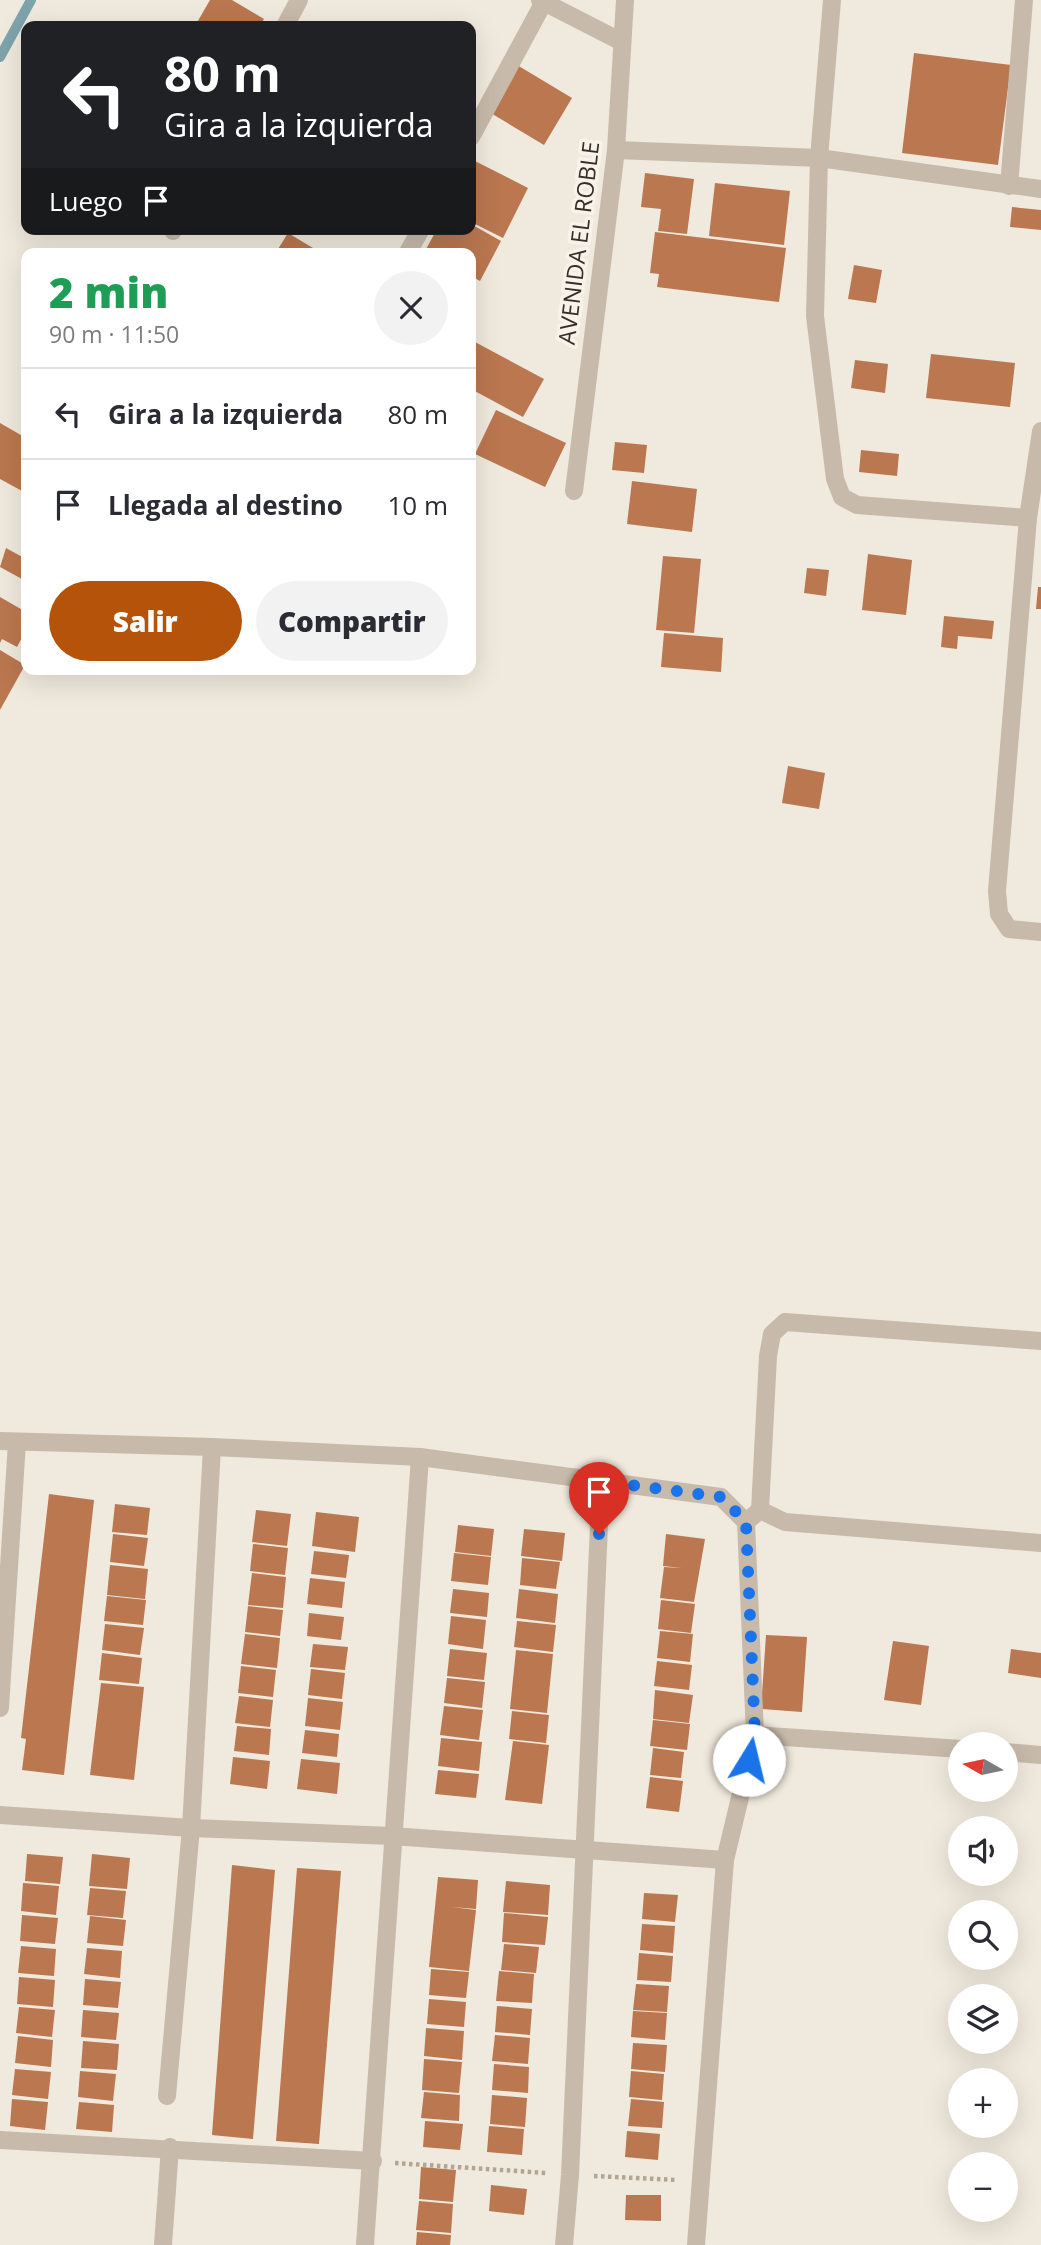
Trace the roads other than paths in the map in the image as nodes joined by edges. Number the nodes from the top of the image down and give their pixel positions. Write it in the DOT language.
graph roads {
  1 [pos="299,0"];
  2 [pos="625,0"];
  3 [pos="832,0"];
  4 [pos="1024,0"];
  5 [pos="543,1"];
  6 [pos="288,21"];
  7 [pos="622,42"];
  8 [pos="476,128"];
  9 [pos="616,149"];
  10 [pos="819,159"];
  11 [pos="1009,186"];
  12 [pos="1041,189"];
  13 [pos="1041,431"];
  14 [pos="574,491"];
  15 [pos="1028,518"];
  16 [pos="1041,932"];
  17 [pos="1041,1341"];
  18 [pos="8,1441"];
  19 [pos="212,1447"];
  20 [pos="420,1457"];
  21 [pos="601,1481"];
  22 [pos="760,1510"];
  23 [pos="746,1522"];
  24 [pos="1041,1543"];
  25 [pos="0,1708"];
  26 [pos="755,1735"];
  27 [pos="948,1748"];
  28 [pos="1018,1753"];
  29 [pos="1041,1755"];
  30 [pos="0,1815"];
  31 [pos="191,1828"];
  32 [pos="392,1836"];
  33 [pos="584,1849"];
  34 [pos="725,1860"];
  35 [pos="167,2096"];
  36 [pos="0,2140"];
  37 [pos="170,2147"];
  38 [pos="373,2161"];
  39 [pos="163,2245"];
  40 [pos="365,2245"];
  41 [pos="564,2245"];
  42 [pos="696,2245"];
  1 -- 6 [label="street"];
  2 -- 7 [label="street, AVENIDA EL ROBLE"];
  3 -- 10 [label="street"];
  4 -- 11 [label="street"];
  5 -- 7 [label="street"];
  5 -- 8 [label="street"];
  7 -- 9 [label="street, AVENIDA EL ROBLE"];
  9 -- 10 [label="street"];
  9 -- 14 [label="street, AVENIDA EL ROBLE"];
  10 -- 11 [label="street"];
  10 -- 15 [label="street"];
  11 -- 12 [label="street"];
  13 -- 15 [label="street"];
  15 -- 16 [label="street"];
  17 -- 22 [label="street"];
  18 -- 19 [label="street"];
  18 -- 25 [label="street"];
  19 -- 20 [label="street"];
  19 -- 31 [label="street"];
  20 -- 21 [label="street"];
  20 -- 32 [label="street"];
  21 -- 23 [label="street"];
  21 -- 33 [label="street"];
  22 -- 23 [label="street"];
  22 -- 24 [label="street"];
  23 -- 26 [label="street"];
  26 -- 27 [label="street"];
  26 -- 34 [label="street"];
  28 -- 29 [label="street"];
  30 -- 31 [label="street"];
  31 -- 32 [label="street"];
  31 -- 35 [label="street"];
  32 -- 33 [label="street"];
  32 -- 38 [label="street"];
  33 -- 34 [label="street"];
  33 -- 41 [label="street"];
  34 -- 42 [label="street"];
  36 -- 37 [label="street"];
  37 -- 38 [label="street"];
  37 -- 39 [label="street"];
  38 -- 40 [label="street"];
}
